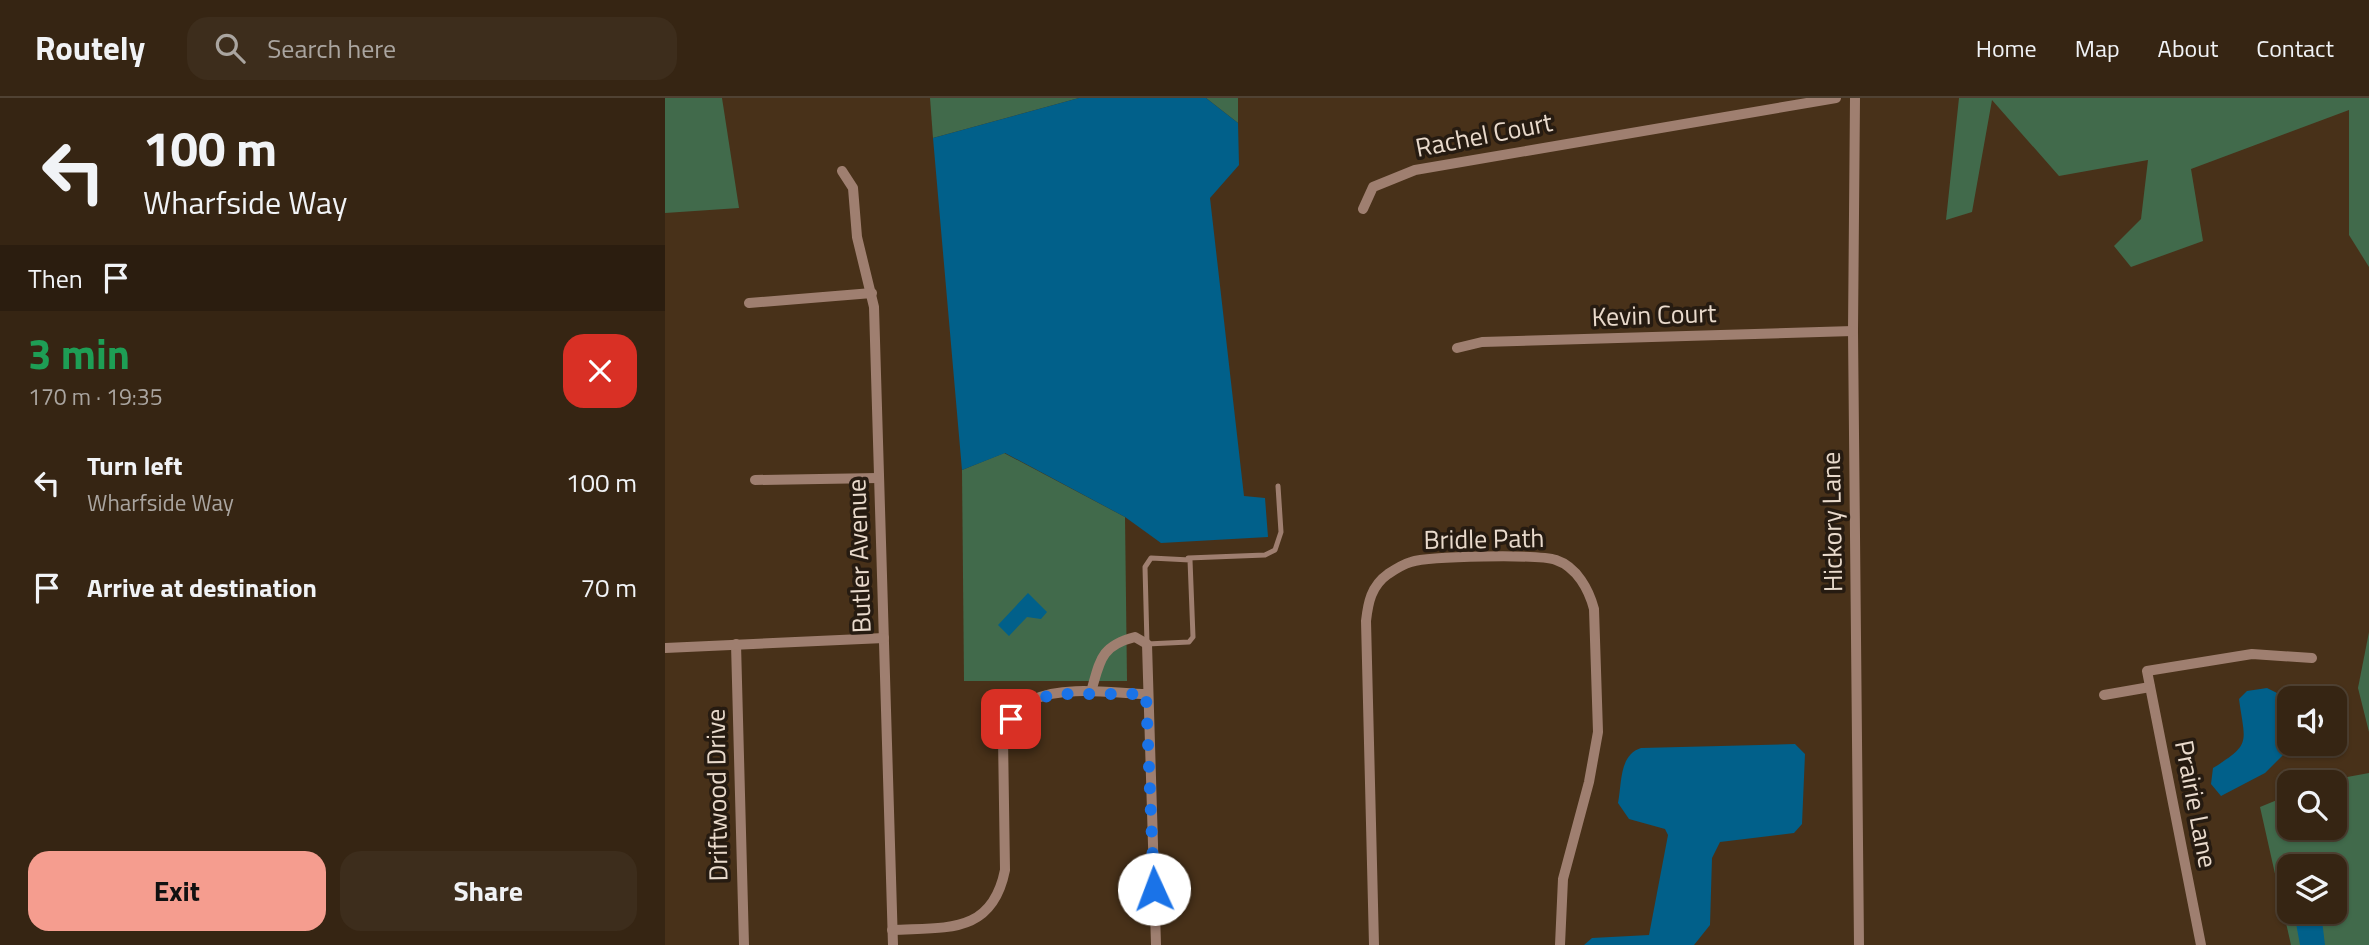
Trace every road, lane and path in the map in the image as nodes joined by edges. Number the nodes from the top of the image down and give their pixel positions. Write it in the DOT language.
graph roads {
  1 [pos="1836,98"];
  2 [pos="1855,98"];
  3 [pos="842,171"];
  4 [pos="1363,209"];
  5 [pos="872,293"];
  6 [pos="749,303"];
  7 [pos="1853,331"];
  8 [pos="1457,348"];
  9 [pos="878,478"];
  10 [pos="755,480"];
  11 [pos="1278,486"];
  12 [pos="1188,558"];
  13 [pos="884,638"];
  14 [pos="736,644"];
  15 [pos="1147,644"];
  16 [pos="665,648"];
  17 [pos="2312,658"];
  18 [pos="2150,688"];
  19 [pos="1091,692"];
  20 [pos="1146,694"];
  21 [pos="2104,695"];
  22 [pos="892,930"];
  23 [pos="744,945"];
  24 [pos="893,945"];
  25 [pos="1156,945"];
  26 [pos="1374,945"];
  27 [pos="1560,945"];
  28 [pos="1859,945"];
  29 [pos="2201,945"];
  1 -- 4 [label="street, Rachel Court"];
  2 -- 7 [label="street, Hickory Lane"];
  3 -- 5 [label="street, Butler Avenue"];
  5 -- 6 [label="street"];
  5 -- 9 [label="street, Butler Avenue"];
  7 -- 8 [label="street, Kevin Court"];
  7 -- 28 [label="street, Hickory Lane"];
  9 -- 10 [label="street"];
  9 -- 13 [label="street, Butler Avenue"];
  11 -- 12 [label="lane"];
  12 -- 15 [label="lane"];
  12 -- 15 [label="lane"];
  13 -- 14 [label="street"];
  13 -- 22 [label="street, Butler Avenue"];
  14 -- 16 [label="street"];
  14 -- 23 [label="street, Driftwood Drive"];
  15 -- 19 [label="street"];
  15 -- 20 [label="street"];
  17 -- 18 [label="street, Prairie Lane"];
  18 -- 21 [label="street"];
  18 -- 29 [label="street, Prairie Lane"];
  19 -- 20 [label="street"];
  19 -- 22 [label="street"];
  20 -- 25 [label="street"];
  22 -- 24 [label="street, Butler Avenue"];
  26 -- 27 [label="street, Bridle Path"];
}
